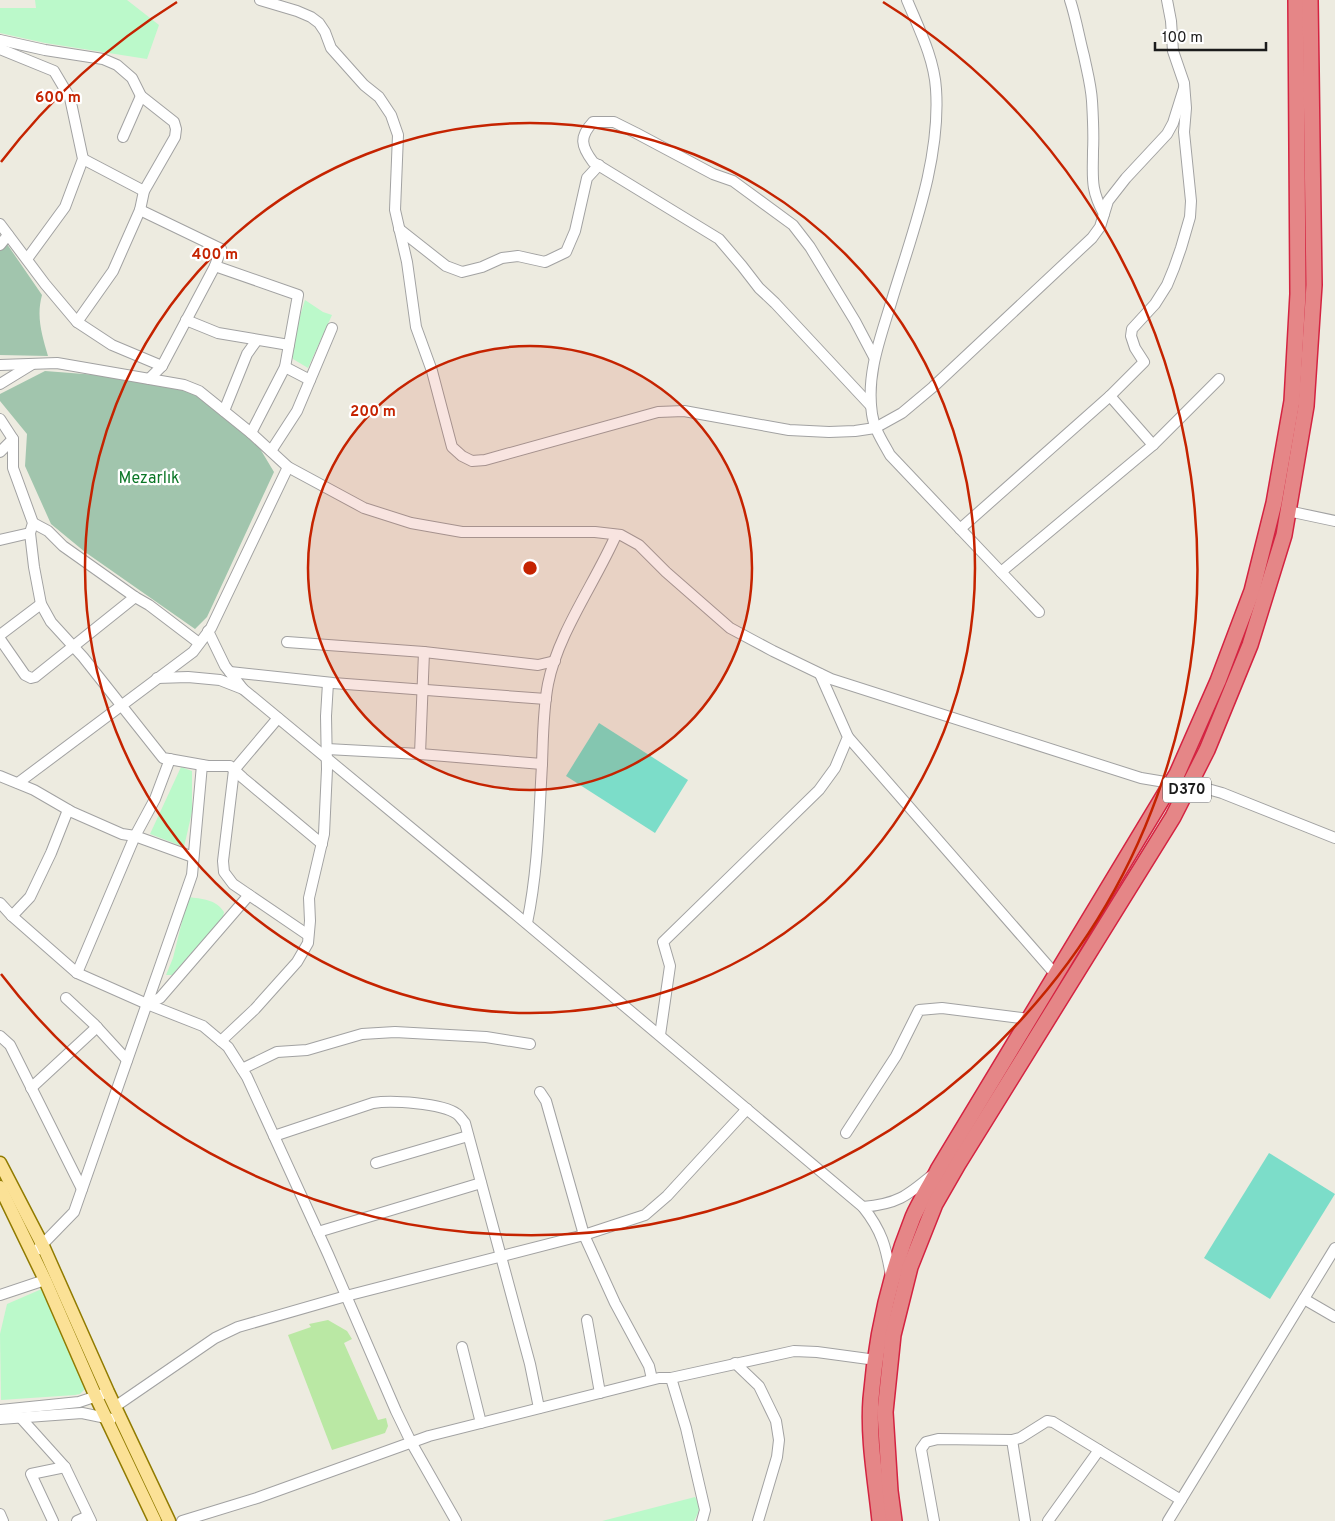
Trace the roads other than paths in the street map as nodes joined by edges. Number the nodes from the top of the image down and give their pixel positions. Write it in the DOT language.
graph roads {
  1 [pos="260,0"];
  2 [pos="907,0"];
  3 [pos="1070,0"];
  4 [pos="1168,0"];
  5 [pos="1296,0"];
  6 [pos="1310,0"];
  7 [pos="0,40"];
  8 [pos="0,49"];
  9 [pos="1184,88"];
  10 [pos="141,96"];
  11 [pos="124,137"];
  12 [pos="83,159"];
  13 [pos="599,165"];
  14 [pos="144,191"];
  15 [pos="140,210"];
  16 [pos="1104,214"];
  17 [pos="0,224"];
  18 [pos="399,229"];
  19 [pos="8,235"];
  20 [pos="0,245"];
  21 [pos="27,259"];
  22 [pos="215,266"];
  23 [pos="186,320"];
  24 [pos="77,322"];
  25 [pos="332,328"];
  26 [pos="257,340"];
  27 [pos="288,346"];
  28 [pos="874,357"];
  29 [pos="32,364"];
  30 [pos="0,365"];
  31 [pos="162,366"];
  32 [pos="285,367"];
  33 [pos="149,379"];
  34 [pos="1219,379"];
  35 [pos="310,380"];
  36 [pos="0,384"];
  37 [pos="1110,396"];
  38 [pos="871,406"];
  39 [pos="224,411"];
  40 [pos="0,419"];
  41 [pos="875,428"];
  42 [pos="251,433"];
  43 [pos="13,439"];
  44 [pos="1153,445"];
  45 [pos="271,451"];
  46 [pos="0,452"];
  47 [pos="288,467"];
  48 [pos="1288,511"];
  49 [pos="1335,521"];
  50 [pos="31,528"];
  51 [pos="960,529"];
  52 [pos="616,535"];
  53 [pos="0,540"];
  54 [pos="1001,572"];
  55 [pos="135,597"];
  56 [pos="41,604"];
  57 [pos="1039,612"];
  58 [pos="208,631"];
  59 [pos="0,635"];
  60 [pos="0,639"];
  61 [pos="287,642"];
  62 [pos="199,643"];
  63 [pos="73,646"];
  64 [pos="424,652"];
  65 [pos="555,661"];
  66 [pos="230,672"];
  67 [pos="820,674"];
  68 [pos="157,678"];
  69 [pos="328,682"];
  70 [pos="243,689"];
  71 [pos="422,690"];
  72 [pos="546,699"];
  73 [pos="120,705"];
  74 [pos="278,718"];
  75 [pos="848,737"];
  76 [pos="327,754"];
  77 [pos="420,754"];
  78 [pos="170,759"];
  79 [pos="542,764"];
  80 [pos="202,765"];
  81 [pos="234,770"];
  82 [pos="0,776"];
  83 [pos="18,783"];
  84 [pos="1171,783"];
  85 [pos="1190,784"];
  86 [pos="68,810"];
  87 [pos="135,836"];
  88 [pos="1335,838"];
  89 [pos="322,844"];
  90 [pos="193,857"];
  91 [pos="249,895"];
  92 [pos="0,903"];
  93 [pos="12,916"];
  94 [pos="527,923"];
  95 [pos="308,935"];
  96 [pos="77,973"];
  97 [pos="1056,974"];
  98 [pos="66,998"];
  99 [pos="147,1004"];
  100 [pos="1029,1019"];
  101 [pos="97,1027"];
  102 [pos="660,1035"];
  103 [pos="0,1036"];
  104 [pos="221,1041"];
  105 [pos="530,1044"];
  106 [pos="128,1060"];
  107 [pos="242,1069"];
  108 [pos="31,1088"];
  109 [pos="540,1092"];
  110 [pos="747,1109"];
  111 [pos="846,1133"];
  112 [pos="274,1136"];
  113 [pos="468,1136"];
  114 [pos="0,1163"];
  115 [pos="376,1163"];
  116 [pos="938,1170"];
  117 [pos="481,1183"];
  118 [pos="0,1187"];
  119 [pos="82,1189"];
  120 [pos="863,1207"];
  121 [pos="318,1232"];
  122 [pos="584,1235"];
  123 [pos="43,1246"];
  124 [pos="1335,1248"];
  125 [pos="33,1254"];
  126 [pos="500,1258"];
  127 [pos="45,1280"];
  128 [pos="892,1281"];
  129 [pos="0,1295"];
  130 [pos="346,1296"];
  131 [pos="1304,1299"];
  132 [pos="1335,1317"];
  133 [pos="587,1320"];
  134 [pos="462,1347"];
  135 [pos="876,1360"];
  136 [pos="735,1363"];
  137 [pos="671,1378"];
  138 [pos="652,1379"];
  139 [pos="108,1392"];
  140 [pos="600,1392"];
  141 [pos="96,1397"];
  142 [pos="116,1406"];
  143 [pos="539,1408"];
  144 [pos="0,1410"];
  145 [pos="20,1417"];
  146 [pos="106,1418"];
  147 [pos="0,1419"];
  148 [pos="122,1421"];
  149 [pos="481,1423"];
  150 [pos="1012,1440"];
  151 [pos="411,1442"];
  152 [pos="1099,1450"];
  153 [pos="64,1467"];
  154 [pos="1180,1500"];
  155 [pos="0,1514"];
  156 [pos="90,1518"];
  157 [pos="3,1521"];
  158 [pos="53,1521"];
  159 [pos="77,1521"];
  160 [pos="155,1521"];
  161 [pos="169,1521"];
  162 [pos="182,1521"];
  163 [pos="456,1521"];
  164 [pos="702,1521"];
  165 [pos="758,1521"];
  166 [pos="880,1521"];
  167 [pos="894,1521"];
  168 [pos="934,1521"];
  169 [pos="1026,1521"];
  170 [pos="1048,1521"];
  171 [pos="1168,1521"];
  1 -- 18 [label="street"];
  2 -- 28 [label="street"];
  3 -- 16 [label="street"];
  4 -- 9 [label="street"];
  5 -- 84 [label="highway, D370"];
  6 -- 48 [label="highway, D370"];
  7 -- 10 [label="street"];
  8 -- 12 [label="street"];
  9 -- 16 [label="street"];
  9 -- 37 [label="street"];
  10 -- 11 [label="street"];
  10 -- 14 [label="street"];
  12 -- 14 [label="street"];
  12 -- 21 [label="street"];
  13 -- 18 [label="street"];
  13 -- 28 [label="street"];
  13 -- 38 [label="street"];
  14 -- 15 [label="street"];
  15 -- 22 [label="street"];
  15 -- 24 [label="street"];
  16 -- 41 [label="street"];
  17 -- 19 [label="street"];
  18 -- 41 [label="street"];
  19 -- 20 [label="street"];
  19 -- 21 [label="street"];
  21 -- 24 [label="street"];
  22 -- 23 [label="street"];
  22 -- 27 [label="street"];
  23 -- 26 [label="street"];
  23 -- 31 [label="street"];
  24 -- 31 [label="street"];
  25 -- 35 [label="street"];
  26 -- 27 [label="street"];
  26 -- 39 [label="street"];
  27 -- 32 [label="street"];
  28 -- 38 [label="street"];
  29 -- 30 [label="street"];
  29 -- 33 [label="street"];
  29 -- 36 [label="street"];
  31 -- 33 [label="street"];
  32 -- 35 [label="street"];
  32 -- 42 [label="street"];
  33 -- 39 [label="street"];
  34 -- 44 [label="street"];
  35 -- 45 [label="street"];
  37 -- 44 [label="street"];
  37 -- 51 [label="street"];
  38 -- 41 [label="street"];
  39 -- 42 [label="street"];
  40 -- 43 [label="street"];
  41 -- 51 [label="street"];
  42 -- 45 [label="street"];
  43 -- 46 [label="street"];
  43 -- 50 [label="street"];
  44 -- 54 [label="street"];
  45 -- 47 [label="street"];
  47 -- 52 [label="street"];
  47 -- 58 [label="street"];
  48 -- 49 [label="street"];
  48 -- 85 [label="highway, D370"];
  50 -- 53 [label="street"];
  50 -- 55 [label="street"];
  50 -- 56 [label="street"];
  51 -- 54 [label="street"];
  52 -- 65 [label="street"];
  52 -- 67 [label="street"];
  54 -- 57 [label="street"];
  55 -- 62 [label="street"];
  55 -- 63 [label="street"];
  56 -- 59 [label="street"];
  56 -- 63 [label="street"];
  58 -- 62 [label="street"];
  58 -- 66 [label="street"];
  60 -- 63 [label="street"];
  61 -- 64 [label="street"];
  62 -- 68 [label="street"];
  63 -- 73 [label="street"];
  64 -- 65 [label="street"];
  64 -- 71 [label="street"];
  65 -- 72 [label="street"];
  66 -- 69 [label="street"];
  66 -- 70 [label="street"];
  67 -- 75 [label="street"];
  67 -- 84 [label="street"];
  68 -- 70 [label="street"];
  68 -- 73 [label="street"];
  69 -- 71 [label="street"];
  69 -- 76 [label="street"];
  70 -- 74 [label="street"];
  71 -- 72 [label="street"];
  71 -- 77 [label="street"];
  72 -- 79 [label="street"];
  73 -- 78 [label="street"];
  73 -- 83 [label="street"];
  74 -- 76 [label="street"];
  74 -- 81 [label="street"];
  75 -- 97 [label="street"];
  75 -- 102 [label="street"];
  76 -- 77 [label="street"];
  76 -- 89 [label="street"];
  76 -- 94 [label="street"];
  77 -- 79 [label="street"];
  78 -- 80 [label="street"];
  78 -- 87 [label="street"];
  79 -- 94 [label="street"];
  80 -- 81 [label="street"];
  80 -- 90 [label="street"];
  81 -- 89 [label="street"];
  81 -- 91 [label="street"];
  82 -- 83 [label="street"];
  83 -- 86 [label="street"];
  84 -- 85 [label="street"];
  84 -- 97 [label="highway, D370"];
  85 -- 88 [label="street"];
  85 -- 167 [label="highway, D370"];
  86 -- 87 [label="street"];
  86 -- 93 [label="street"];
  87 -- 90 [label="street"];
  87 -- 96 [label="street"];
  89 -- 95 [label="street"];
  90 -- 99 [label="street"];
  91 -- 95 [label="street"];
  91 -- 99 [label="street"];
  92 -- 93 [label="street"];
  93 -- 96 [label="street"];
  94 -- 102 [label="street"];
  95 -- 104 [label="street"];
  96 -- 99 [label="street"];
  97 -- 100 [label="highway, D370"];
  98 -- 101 [label="street"];
  99 -- 104 [label="street"];
  99 -- 106 [label="street"];
  100 -- 111 [label="street"];
  100 -- 116 [label="highway, D370"];
  101 -- 106 [label="street"];
  101 -- 108 [label="street"];
  102 -- 110 [label="street"];
  103 -- 108 [label="street"];
  104 -- 107 [label="street"];
  105 -- 107 [label="street"];
  106 -- 119 [label="street"];
  107 -- 112 [label="street"];
  108 -- 119 [label="street"];
  109 -- 122 [label="street"];
  110 -- 120 [label="street"];
  110 -- 122 [label="street"];
  112 -- 113 [label="street"];
  112 -- 121 [label="street"];
  113 -- 115 [label="street"];
  113 -- 117 [label="street"];
  114 -- 123 [label="main road"];
  116 -- 120 [label="street"];
  116 -- 128 [label="highway, D370"];
  117 -- 121 [label="street"];
  117 -- 126 [label="street"];
  118 -- 125 [label="main road"];
  119 -- 123 [label="street"];
  120 -- 128 [label="street"];
  121 -- 130 [label="street"];
  122 -- 126 [label="street"];
  122 -- 138 [label="street"];
  123 -- 125 [label="street"];
  123 -- 139 [label="main road"];
  124 -- 131 [label="street"];
  125 -- 127 [label="main road"];
  126 -- 130 [label="street"];
  126 -- 143 [label="street"];
  127 -- 129 [label="street"];
  127 -- 141 [label="main road"];
  128 -- 135 [label="highway, D370"];
  130 -- 142 [label="street"];
  130 -- 151 [label="street"];
  131 -- 132 [label="street"];
  131 -- 154 [label="street"];
  133 -- 140 [label="street"];
  134 -- 149 [label="street"];
  135 -- 136 [label="street"];
  135 -- 166 [label="highway, D370"];
  136 -- 137 [label="street"];
  136 -- 165 [label="street"];
  137 -- 138 [label="street"];
  137 -- 164 [label="street"];
  138 -- 140 [label="street"];
  139 -- 141 [label="street"];
  139 -- 142 [label="main road"];
  140 -- 143 [label="street"];
  141 -- 144 [label="street"];
  141 -- 146 [label="main road"];
  142 -- 148 [label="main road"];
  143 -- 149 [label="street"];
  145 -- 146 [label="street"];
  145 -- 147 [label="street"];
  145 -- 153 [label="street"];
  146 -- 148 [label="street"];
  146 -- 160 [label="main road"];
  148 -- 161 [label="main road"];
  149 -- 151 [label="street"];
  150 -- 152 [label="street"];
  150 -- 168 [label="street"];
  150 -- 169 [label="street"];
  151 -- 162 [label="street"];
  151 -- 163 [label="street"];
  152 -- 154 [label="street"];
  152 -- 170 [label="street"];
  153 -- 156 [label="street"];
  153 -- 158 [label="street"];
  154 -- 171 [label="street"];
  155 -- 157 [label="street"];
  156 -- 159 [label="street"];
}
